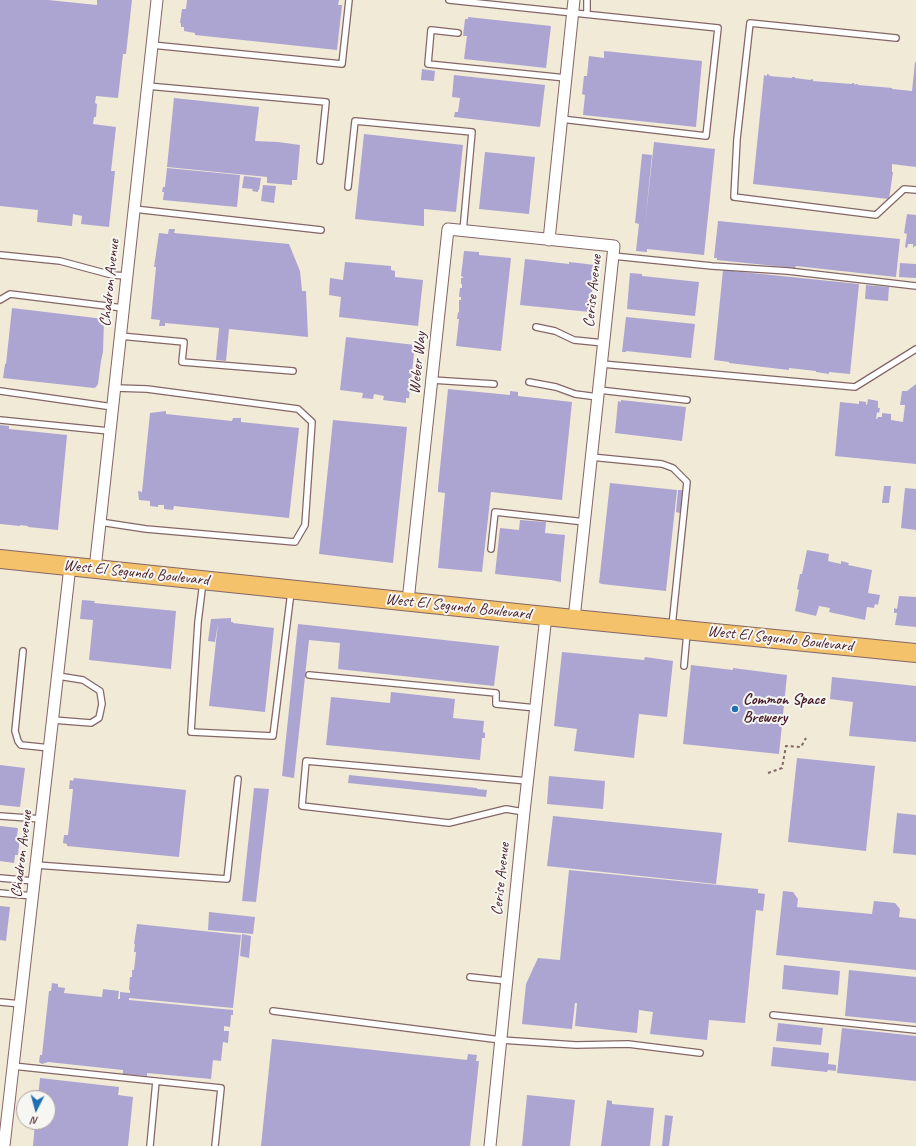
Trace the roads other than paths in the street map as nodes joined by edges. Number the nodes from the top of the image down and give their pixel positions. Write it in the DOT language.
graph roads {
  1 [pos="157,0"];
  2 [pos="349,0"];
  3 [pos="449,0"];
  4 [pos="574,0"];
  5 [pos="587,0"];
  6 [pos="573,12"];
  7 [pos="587,14"];
  8 [pos="458,33"];
  9 [pos="896,38"];
  10 [pos="152,45"];
  11 [pos="566,78"];
  12 [pos="147,86"];
  13 [pos="561,119"];
  14 [pos="320,161"];
  15 [pos="348,187"];
  16 [pos="916,190"];
  17 [pos="134,209"];
  18 [pos="321,230"];
  19 [pos="463,231"];
  20 [pos="549,240"];
  21 [pos="1,255"];
  22 [pos="613,256"];
  23 [pos="127,276"];
  24 [pos="916,286"];
  25 [pos="0,300"];
  26 [pos="123,308"];
  27 [pos="536,327"];
  28 [pos="120,336"];
  29 [pos="604,343"];
  30 [pos="916,349"];
  31 [pos="602,364"];
  32 [pos="293,371"];
  33 [pos="432,380"];
  34 [pos="529,382"];
  35 [pos="494,384"];
  36 [pos="115,388"];
  37 [pos="0,391"];
  38 [pos="598,394"];
  39 [pos="687,400"];
  40 [pos="112,407"];
  41 [pos="0,420"];
  42 [pos="110,431"];
  43 [pos="591,457"];
  44 [pos="100,522"];
  45 [pos="585,522"];
  46 [pos="491,549"];
  47 [pos="0,559"];
  48 [pos="70,566"];
  49 [pos="95,569"];
  50 [pos="203,580"];
  51 [pos="291,589"];
  52 [pos="408,601"];
  53 [pos="546,616"];
  54 [pos="574,619"];
  55 [pos="679,629"];
  56 [pos="23,651"];
  57 [pos="916,653"];
  58 [pos="684,666"];
  59 [pos="309,675"];
  60 [pos="58,676"];
  61 [pos="537,708"];
  62 [pos="53,720"];
  63 [pos="50,748"];
  64 [pos="238,779"];
  65 [pos="529,781"];
  66 [pos="524,812"];
  67 [pos="0,816"];
  68 [pos="42,819"];
  69 [pos="36,865"];
  70 [pos="0,878"];
  71 [pos="34,881"];
  72 [pos="0,893"];
  73 [pos="33,896"];
  74 [pos="470,977"];
  75 [pos="507,981"];
  76 [pos="0,1002"];
  77 [pos="20,1004"];
  78 [pos="273,1011"];
  79 [pos="772,1016"];
  80 [pos="916,1030"];
  81 [pos="501,1040"];
  82 [pos="700,1053"];
  83 [pos="14,1066"];
  84 [pos="156,1081"];
  85 [pos="4,1146"];
  86 [pos="150,1146"];
  87 [pos="215,1146"];
  88 [pos="490,1146"];
  1 -- 10 [label="street, Chadron Avenue"];
  2 -- 10 [label="lane"];
  3 -- 6 [label="lane"];
  4 -- 6 [label="street"];
  5 -- 7 [label="lane"];
  6 -- 7 [label="lane"];
  6 -- 11 [label="street"];
  7 -- 13 [label="lane"];
  8 -- 11 [label="lane"];
  9 -- 16 [label="lane"];
  10 -- 12 [label="street, Chadron Avenue"];
  11 -- 13 [label="street"];
  12 -- 14 [label="lane"];
  12 -- 17 [label="street, Chadron Avenue"];
  13 -- 20 [label="street"];
  15 -- 19 [label="lane"];
  17 -- 18 [label="lane"];
  17 -- 23 [label="street, Chadron Avenue"];
  19 -- 20 [label="street, Weber Way"];
  19 -- 33 [label="street, Weber Way"];
  20 -- 22 [label="street, Cerise Avenue"];
  21 -- 23 [label="lane"];
  22 -- 24 [label="lane"];
  22 -- 29 [label="street, Cerise Avenue"];
  23 -- 26 [label="street, Chadron Avenue"];
  25 -- 26 [label="lane"];
  26 -- 28 [label="street, Chadron Avenue"];
  27 -- 29 [label="lane"];
  28 -- 32 [label="lane"];
  28 -- 36 [label="street, Chadron Avenue"];
  29 -- 31 [label="street, Cerise Avenue"];
  30 -- 31 [label="lane"];
  31 -- 38 [label="street, Cerise Avenue"];
  33 -- 35 [label="lane"];
  33 -- 52 [label="street, Weber Way"];
  34 -- 38 [label="lane"];
  36 -- 40 [label="street, Chadron Avenue"];
  36 -- 44 [label="lane"];
  37 -- 40 [label="lane"];
  38 -- 39 [label="lane"];
  38 -- 43 [label="street, Cerise Avenue"];
  40 -- 42 [label="street, Chadron Avenue"];
  41 -- 42 [label="lane"];
  42 -- 44 [label="street, Chadron Avenue"];
  43 -- 45 [label="street, Cerise Avenue"];
  43 -- 55 [label="lane"];
  44 -- 49 [label="street, Chadron Avenue"];
  45 -- 46 [label="lane"];
  45 -- 54 [label="street, Cerise Avenue"];
  47 -- 48 [label="main road, West El Segundo Boulevard"];
  48 -- 49 [label="main road, West El Segundo Boulevard"];
  48 -- 60 [label="street, Chadron Avenue"];
  49 -- 50 [label="main road, West El Segundo Boulevard"];
  50 -- 51 [label="main road, West El Segundo Boulevard"];
  50 -- 51 [label="lane"];
  51 -- 52 [label="main road, West El Segundo Boulevard"];
  52 -- 53 [label="main road, West El Segundo Boulevard"];
  53 -- 54 [label="main road, West El Segundo Boulevard"];
  53 -- 61 [label="street, Cerise Avenue"];
  54 -- 55 [label="main road, West El Segundo Boulevard"];
  55 -- 57 [label="main road, West El Segundo Boulevard"];
  55 -- 58 [label="lane"];
  56 -- 63 [label="lane"];
  59 -- 61 [label="lane"];
  60 -- 62 [label="street, Chadron Avenue"];
  60 -- 62 [label="lane"];
  61 -- 65 [label="street, Cerise Avenue"];
  62 -- 63 [label="street, Chadron Avenue"];
  63 -- 68 [label="street, Chadron Avenue"];
  64 -- 69 [label="lane"];
  65 -- 66 [label="street, Cerise Avenue"];
  65 -- 66 [label="lane"];
  66 -- 75 [label="street, Cerise Avenue"];
  67 -- 68 [label="lane"];
  68 -- 69 [label="street, Chadron Avenue"];
  69 -- 71 [label="street, Chadron Avenue"];
  70 -- 71 [label="lane"];
  71 -- 73 [label="street, Chadron Avenue"];
  72 -- 73 [label="lane"];
  73 -- 77 [label="street, Chadron Avenue"];
  74 -- 75 [label="lane"];
  75 -- 81 [label="street, Cerise Avenue"];
  76 -- 77 [label="lane"];
  77 -- 83 [label="street, Chadron Avenue"];
  78 -- 81 [label="lane"];
  79 -- 80 [label="lane"];
  81 -- 82 [label="lane"];
  81 -- 88 [label="street, Cerise Avenue"];
  83 -- 84 [label="lane"];
  83 -- 85 [label="street, Chadron Avenue"];
  84 -- 86 [label="lane"];
  84 -- 87 [label="lane"];
}
